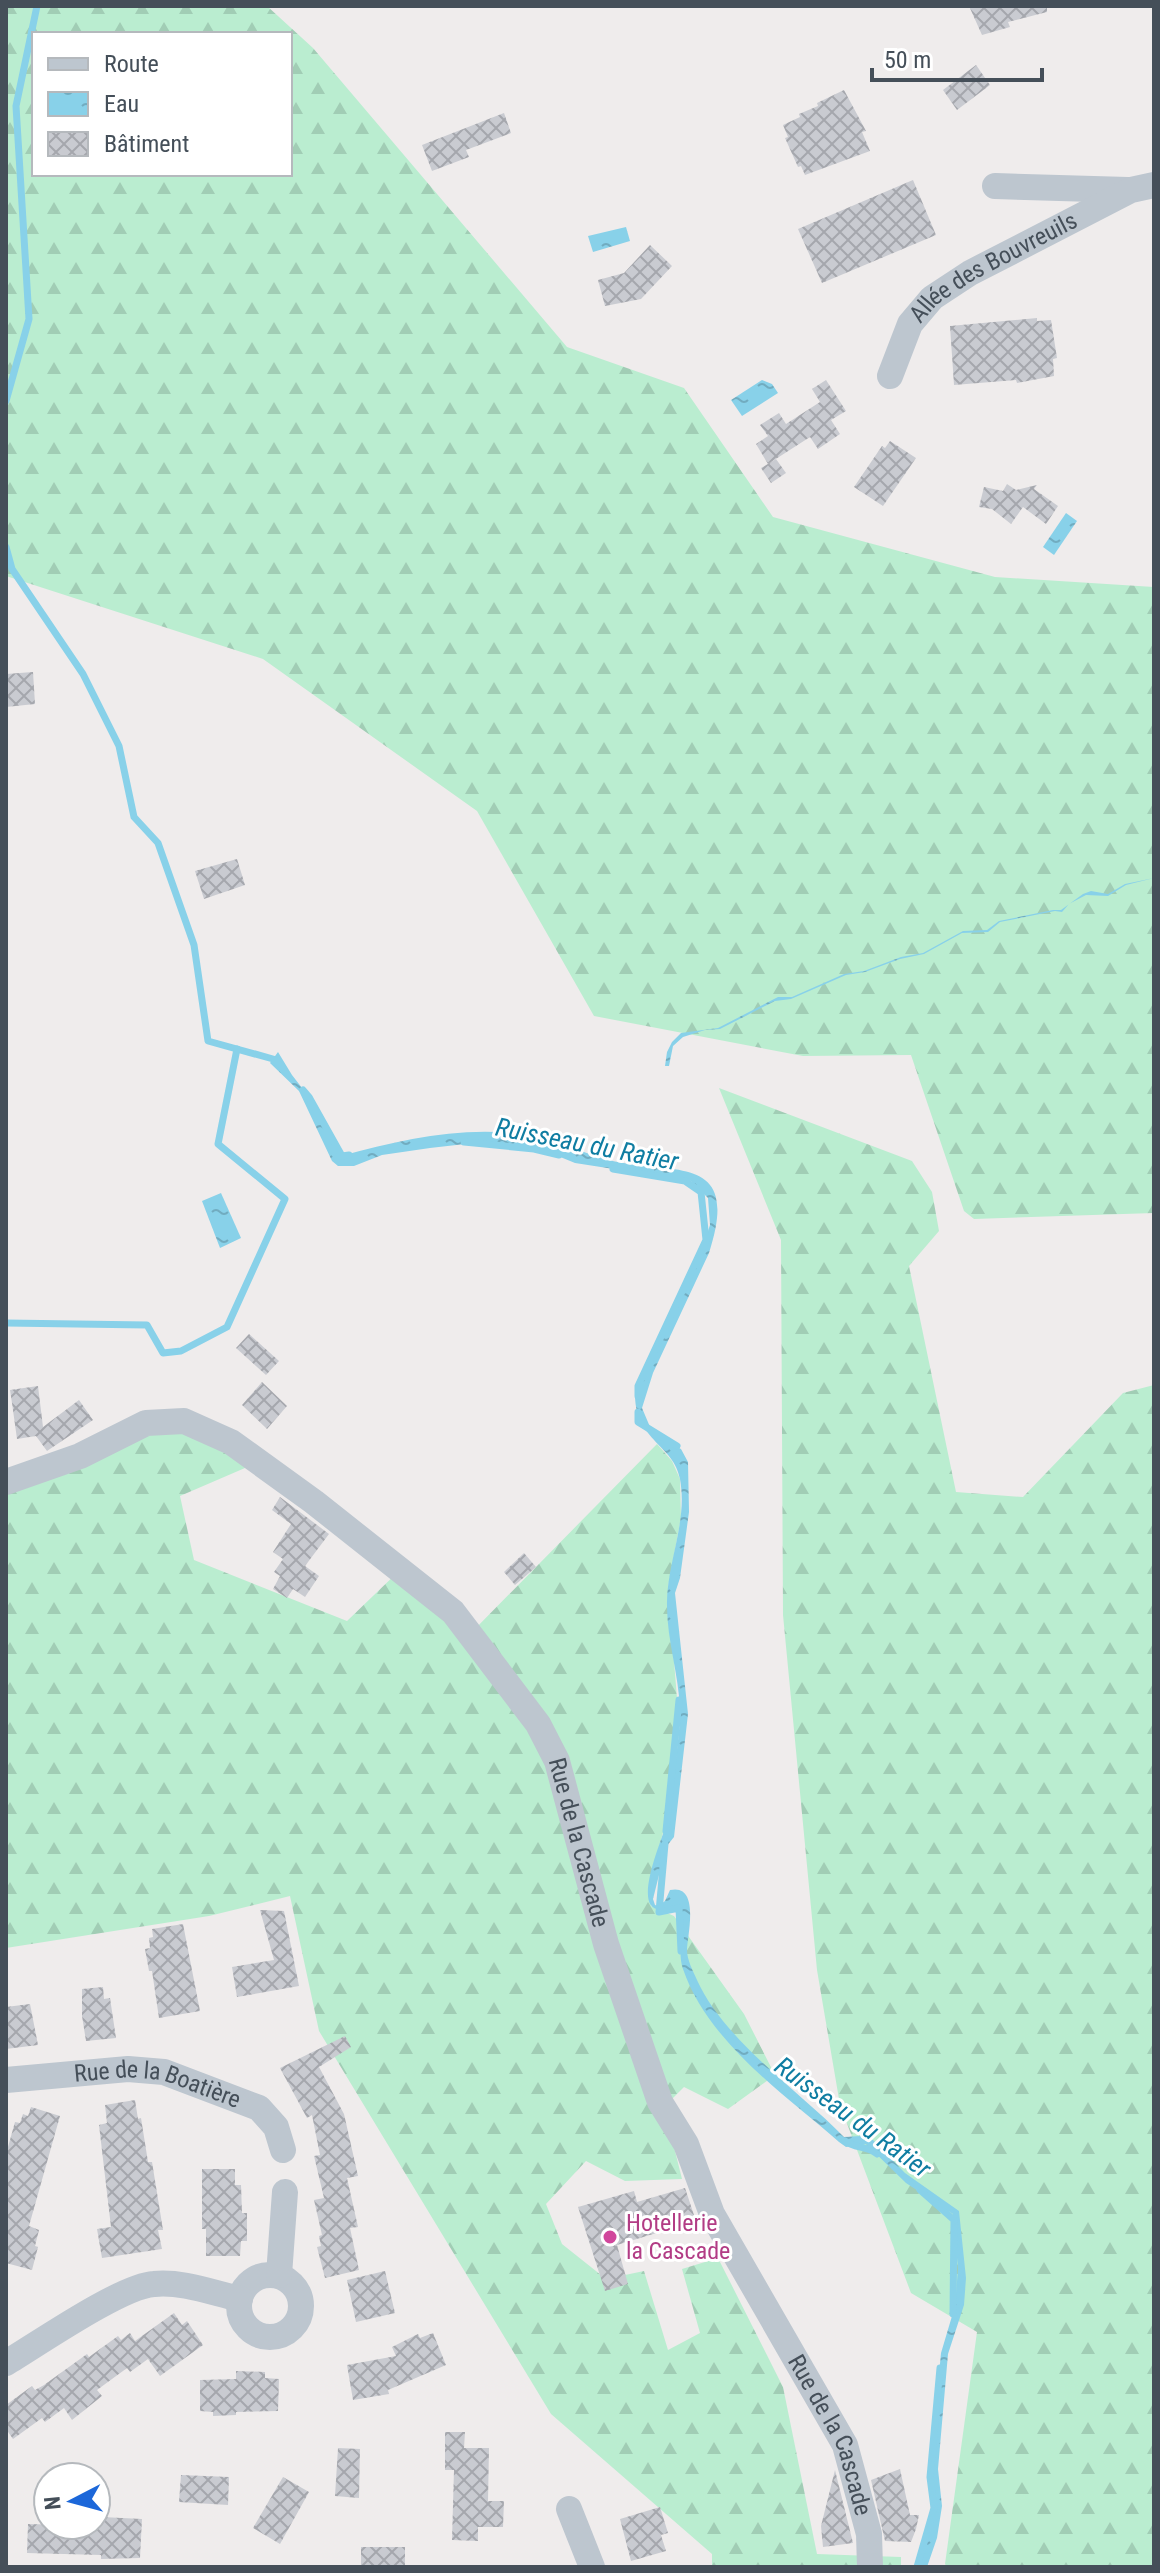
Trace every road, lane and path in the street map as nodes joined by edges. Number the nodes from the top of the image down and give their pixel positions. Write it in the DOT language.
graph roads {
  1 [pos="995,186"];
  2 [pos="1142,188"];
  3 [pos="890,376"];
  4 [pos="6,1482"];
  5 [pos="6,2080"];
  6 [pos="283,2150"];
  7 [pos="285,2192"];
  8 [pos="279,2275"];
  9 [pos="240,2299"];
  10 [pos="6,2363"];
  11 [pos="569,2509"];
  12 [pos="592,2567"];
  13 [pos="870,2567"];
  1 -- 2 [label="street, Allée des Bouvreuils"];
  2 -- 3 [label="street, Allée des Bouvreuils"];
  4 -- 13 [label="street, Rue de la Cascade"];
  5 -- 6 [label="street, Rue de la Boatière"];
  7 -- 8 [label="street"];
  8 -- 9 [label="street"];
  8 -- 9 [label="street"];
  9 -- 10 [label="street"];
  11 -- 12 [label="street"];
}
